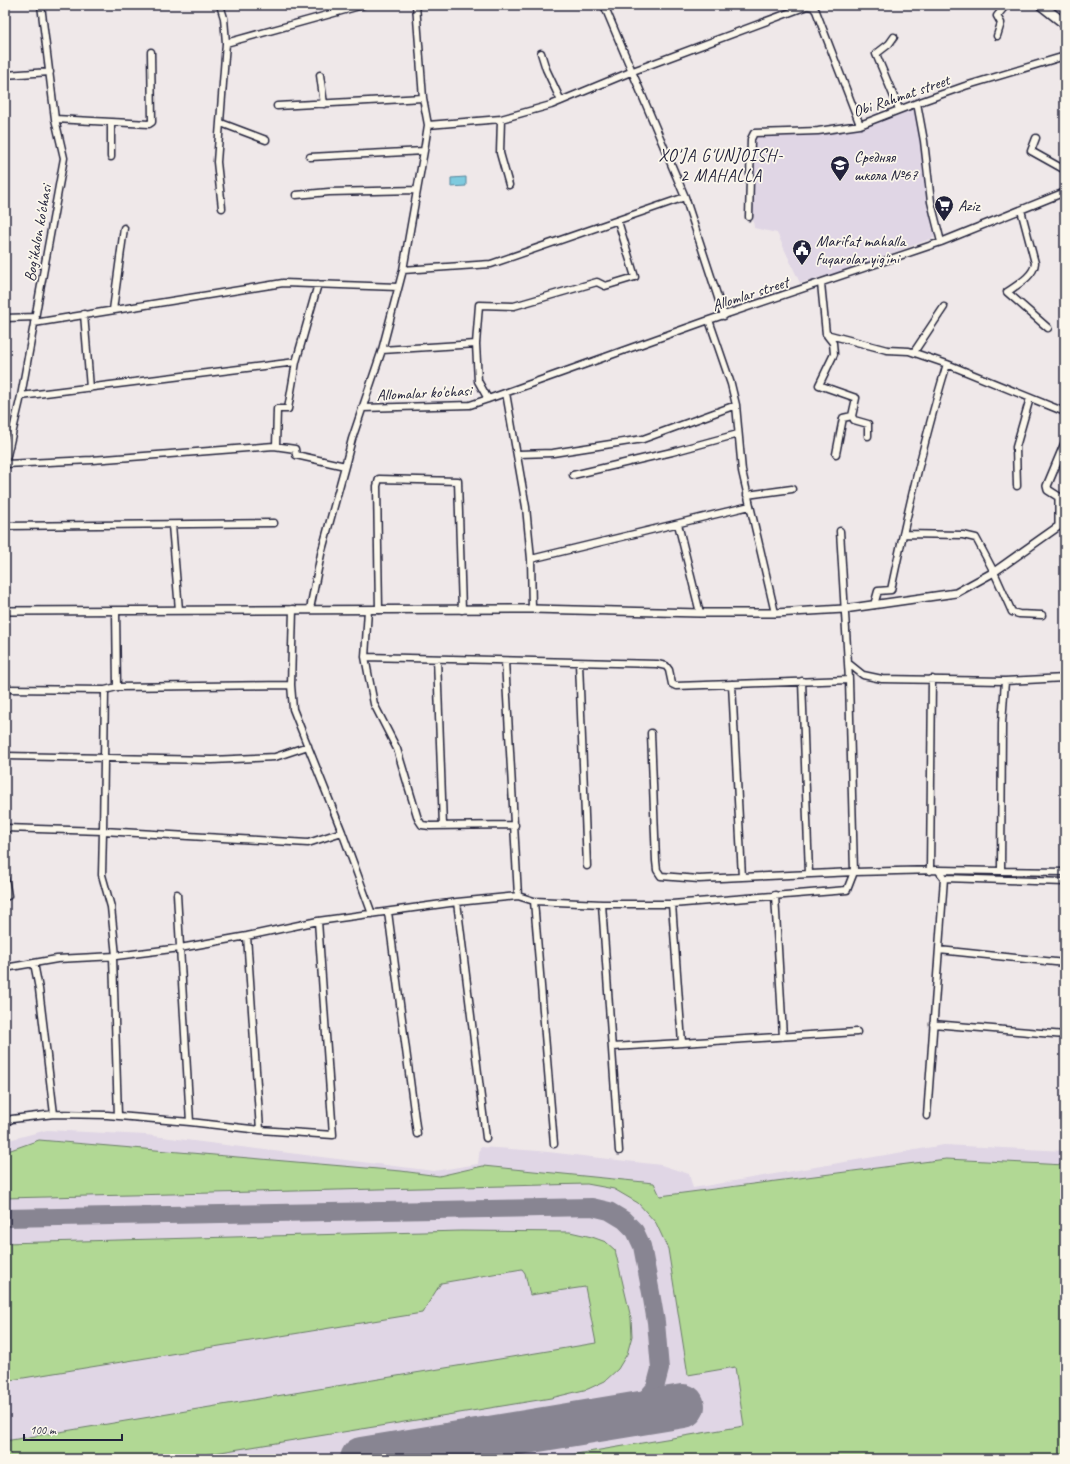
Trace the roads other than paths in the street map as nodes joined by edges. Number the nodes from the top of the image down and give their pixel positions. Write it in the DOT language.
graph roads {
  1 [pos="41,5"];
  2 [pos="220,5"];
  3 [pos="363,5"];
  4 [pos="416,5"];
  5 [pos="604,5"];
  6 [pos="1006,5"];
  7 [pos="1042,5"];
  8 [pos="1065,24"];
  9 [pos="997,36"];
  10 [pos="894,37"];
  11 [pos="226,44"];
  12 [pos="151,52"];
  13 [pos="541,53"];
  14 [pos="1065,56"];
  15 [pos="633,71"];
  16 [pos="50,72"];
  17 [pos="5,75"];
  18 [pos="320,75"];
  19 [pos="423,98"];
  20 [pos="561,101"];
  21 [pos="917,103"];
  22 [pos="324,104"];
  23 [pos="277,106"];
  24 [pos="900,109"];
  25 [pos="56,119"];
  26 [pos="501,119"];
  27 [pos="111,122"];
  28 [pos="221,123"];
  29 [pos="428,124"];
  30 [pos="860,125"];
  31 [pos="1036,138"];
  32 [pos="266,140"];
  33 [pos="424,151"];
  34 [pos="111,157"];
  35 [pos="310,157"];
  36 [pos="1065,170"];
  37 [pos="509,185"];
  38 [pos="417,190"];
  39 [pos="1065,192"];
  40 [pos="296,195"];
  41 [pos="685,197"];
  42 [pos="222,208"];
  43 [pos="1021,210"];
  44 [pos="749,217"];
  45 [pos="618,221"];
  46 [pos="124,228"];
  47 [pos="941,242"];
  48 [pos="403,270"];
  49 [pos="821,283"];
  50 [pos="318,284"];
  51 [pos="398,287"];
  52 [pos="944,307"];
  53 [pos="113,310"];
  54 [pos="84,314"];
  55 [pos="724,316"];
  56 [pos="36,317"];
  57 [pos="5,318"];
  58 [pos="709,320"];
  59 [pos="34,324"];
  60 [pos="1048,328"];
  61 [pos="826,334"];
  62 [pos="476,344"];
  63 [pos="382,350"];
  64 [pos="914,352"];
  65 [pos="296,362"];
  66 [pos="947,364"];
  67 [pos="90,388"];
  68 [pos="506,393"];
  69 [pos="21,396"];
  70 [pos="1030,398"];
  71 [pos="488,399"];
  72 [pos="736,405"];
  73 [pos="362,408"];
  74 [pos="1065,412"];
  75 [pos="852,416"];
  76 [pos="738,434"];
  77 [pos="868,436"];
  78 [pos="1065,443"];
  79 [pos="276,446"];
  80 [pos="518,454"];
  81 [pos="836,454"];
  82 [pos="5,464"];
  83 [pos="344,466"];
  84 [pos="574,475"];
  85 [pos="1017,486"];
  86 [pos="792,489"];
  87 [pos="747,495"];
  88 [pos="1062,498"];
  89 [pos="750,506"];
  90 [pos="274,523"];
  91 [pos="678,524"];
  92 [pos="1062,524"];
  93 [pos="172,525"];
  94 [pos="5,526"];
  95 [pos="840,531"];
  96 [pos="903,534"];
  97 [pos="531,559"];
  98 [pos="994,572"];
  99 [pos="874,605"];
  100 [pos="844,608"];
  101 [pos="294,609"];
  102 [pos="179,610"];
  103 [pos="310,610"];
  104 [pos="368,610"];
  105 [pos="379,610"];
  106 [pos="462,610"];
  107 [pos="532,610"];
  108 [pos="5,611"];
  109 [pos="116,611"];
  110 [pos="700,613"];
  111 [pos="775,613"];
  112 [pos="1042,615"];
  113 [pos="365,657"];
  114 [pos="437,659"];
  115 [pos="505,661"];
  116 [pos="579,663"];
  117 [pos="848,663"];
  118 [pos="1065,678"];
  119 [pos="932,679"];
  120 [pos="849,680"];
  121 [pos="802,681"];
  122 [pos="1005,681"];
  123 [pos="732,684"];
  124 [pos="291,685"];
  125 [pos="117,687"];
  126 [pos="5,689"];
  127 [pos="105,690"];
  128 [pos="651,733"];
  129 [pos="308,746"];
  130 [pos="5,756"];
  131 [pos="104,758"];
  132 [pos="515,825"];
  133 [pos="443,826"];
  134 [pos="5,828"];
  135 [pos="103,831"];
  136 [pos="342,832"];
  137 [pos="586,866"];
  138 [pos="938,870"];
  139 [pos="930,871"];
  140 [pos="1001,871"];
  141 [pos="854,872"];
  142 [pos="1065,872"];
  143 [pos="809,874"];
  144 [pos="742,877"];
  145 [pos="5,878"];
  146 [pos="944,878"];
  147 [pos="1065,882"];
  148 [pos="177,894"];
  149 [pos="5,896"];
  150 [pos="518,896"];
  151 [pos="775,896"];
  152 [pos="534,901"];
  153 [pos="457,902"];
  154 [pos="602,904"];
  155 [pos="672,904"];
  156 [pos="388,912"];
  157 [pos="372,914"];
  158 [pos="318,921"];
  159 [pos="247,936"];
  160 [pos="180,948"];
  161 [pos="939,950"];
  162 [pos="113,956"];
  163 [pos="1065,962"];
  164 [pos="34,963"];
  165 [pos="5,968"];
  166 [pos="933,1024"];
  167 [pos="857,1032"];
  168 [pos="1065,1035"];
  169 [pos="784,1037"];
  170 [pos="682,1043"];
  171 [pos="612,1047"];
  172 [pos="54,1114"];
  173 [pos="118,1116"];
  174 [pos="927,1116"];
  175 [pos="5,1122"];
  176 [pos="190,1122"];
  177 [pos="260,1130"];
  178 [pos="417,1134"];
  179 [pos="486,1138"];
  180 [pos="554,1144"];
  181 [pos="619,1151"];
  1 -- 16 [label="street, Bog'ikalon ko'chasi"];
  2 -- 11 [label="street"];
  3 -- 11 [label="street"];
  4 -- 19 [label="street"];
  5 -- 15 [label="street"];
  6 -- 9 [label="street"];
  7 -- 8 [label="main road"];
  10 -- 24 [label="street"];
  11 -- 28 [label="street"];
  12 -- 27 [label="street"];
  13 -- 20 [label="street"];
  14 -- 21 [label="street, Obi Rahmat street"];
  15 -- 20 [label="street"];
  15 -- 30 [label="street"];
  15 -- 41 [label="street"];
  16 -- 17 [label="street"];
  16 -- 25 [label="street, Bog'ikalon ko'chasi"];
  18 -- 22 [label="street"];
  19 -- 22 [label="street"];
  19 -- 29 [label="street"];
  20 -- 26 [label="street"];
  21 -- 24 [label="street, Obi Rahmat street"];
  21 -- 47 [label="street"];
  22 -- 23 [label="street"];
  24 -- 30 [label="street, Obi Rahmat street"];
  25 -- 27 [label="street"];
  25 -- 56 [label="street, Bog'ikalon ko'chasi"];
  26 -- 29 [label="street"];
  26 -- 37 [label="street"];
  27 -- 34 [label="street"];
  28 -- 32 [label="street"];
  28 -- 42 [label="street"];
  29 -- 33 [label="street"];
  30 -- 44 [label="street, Obi Rahmat street"];
  31 -- 36 [label="street"];
  33 -- 35 [label="street"];
  33 -- 38 [label="street"];
  38 -- 40 [label="street"];
  38 -- 48 [label="street"];
  39 -- 43 [label="street, Allomlar street"];
  41 -- 45 [label="street"];
  41 -- 55 [label="street"];
  43 -- 47 [label="street, Allomlar street"];
  43 -- 60 [label="street"];
  45 -- 48 [label="street"];
  45 -- 62 [label="street"];
  46 -- 53 [label="street"];
  47 -- 49 [label="street, Allomlar street"];
  48 -- 51 [label="street"];
  49 -- 55 [label="street, Allomlar street"];
  49 -- 61 [label="street"];
  50 -- 51 [label="street"];
  50 -- 53 [label="street"];
  50 -- 65 [label="street"];
  51 -- 63 [label="street"];
  52 -- 64 [label="street"];
  53 -- 54 [label="street"];
  54 -- 59 [label="street"];
  54 -- 67 [label="street"];
  55 -- 58 [label="street, Allomlar street"];
  56 -- 57 [label="street"];
  56 -- 59 [label="street, Bog'ikalon ko'chasi"];
  58 -- 68 [label="street, Allomlar street"];
  58 -- 72 [label="street"];
  59 -- 69 [label="street, Bog'ikalon ko'chasi"];
  61 -- 64 [label="street"];
  61 -- 75 [label="street"];
  62 -- 63 [label="street"];
  62 -- 71 [label="street"];
  63 -- 73 [label="street"];
  64 -- 66 [label="street"];
  65 -- 67 [label="street"];
  65 -- 79 [label="street"];
  66 -- 70 [label="street"];
  66 -- 96 [label="street"];
  67 -- 69 [label="street"];
  68 -- 71 [label="street, Allomlar street"];
  68 -- 80 [label="street"];
  69 -- 82 [label="street, Bog'ikalon ko'chasi"];
  70 -- 74 [label="street"];
  70 -- 85 [label="street"];
  71 -- 73 [label="street, Allomalar ko'chasi"];
  72 -- 76 [label="street"];
  72 -- 80 [label="street"];
  73 -- 83 [label="street"];
  75 -- 77 [label="street"];
  75 -- 81 [label="street"];
  76 -- 84 [label="street"];
  76 -- 87 [label="street"];
  78 -- 88 [label="street"];
  79 -- 82 [label="street"];
  79 -- 83 [label="street"];
  80 -- 97 [label="street"];
  83 -- 103 [label="street"];
  86 -- 87 [label="street"];
  87 -- 89 [label="street"];
  88 -- 92 [label="street"];
  89 -- 91 [label="street"];
  89 -- 111 [label="street"];
  90 -- 93 [label="street"];
  91 -- 97 [label="street"];
  91 -- 110 [label="street"];
  92 -- 98 [label="street"];
  93 -- 94 [label="street"];
  93 -- 102 [label="street"];
  95 -- 100 [label="street"];
  96 -- 98 [label="street"];
  96 -- 99 [label="street"];
  97 -- 107 [label="street"];
  98 -- 99 [label="street"];
  98 -- 112 [label="street"];
  99 -- 100 [label="street"];
  100 -- 111 [label="street"];
  100 -- 117 [label="street"];
  101 -- 102 [label="street"];
  101 -- 103 [label="street"];
  101 -- 124 [label="street"];
  102 -- 109 [label="street"];
  103 -- 104 [label="street"];
  104 -- 105 [label="street"];
  104 -- 113 [label="street"];
  105 -- 106 [label="street"];
  105 -- 106 [label="street"];
  106 -- 107 [label="street"];
  107 -- 110 [label="street"];
  108 -- 109 [label="street"];
  109 -- 125 [label="street"];
  110 -- 111 [label="street"];
  113 -- 114 [label="street"];
  113 -- 133 [label="street"];
  114 -- 115 [label="street"];
  114 -- 133 [label="street"];
  115 -- 116 [label="street"];
  115 -- 132 [label="street"];
  116 -- 123 [label="street"];
  116 -- 137 [label="street"];
  117 -- 119 [label="street"];
  117 -- 120 [label="street"];
  118 -- 122 [label="street"];
  119 -- 122 [label="street"];
  119 -- 139 [label="street"];
  120 -- 121 [label="street"];
  120 -- 141 [label="street"];
  121 -- 123 [label="street"];
  121 -- 143 [label="street"];
  122 -- 140 [label="street"];
  123 -- 144 [label="street"];
  124 -- 125 [label="street"];
  124 -- 129 [label="street"];
  125 -- 127 [label="street"];
  126 -- 127 [label="street"];
  127 -- 131 [label="street"];
  128 -- 144 [label="street"];
  129 -- 131 [label="street"];
  129 -- 136 [label="street"];
  130 -- 131 [label="street"];
  131 -- 135 [label="street"];
  132 -- 133 [label="street"];
  132 -- 150 [label="street"];
  134 -- 135 [label="street"];
  135 -- 136 [label="street"];
  135 -- 162 [label="street"];
  136 -- 157 [label="street"];
  138 -- 139 [label="street"];
  138 -- 140 [label="street"];
  138 -- 146 [label="street"];
  139 -- 141 [label="street"];
  140 -- 142 [label="street"];
  141 -- 143 [label="street"];
  141 -- 151 [label="street"];
  143 -- 144 [label="street"];
  145 -- 149 [label="street"];
  146 -- 147 [label="street"];
  146 -- 161 [label="street"];
  148 -- 160 [label="street"];
  150 -- 152 [label="street"];
  150 -- 153 [label="street"];
  151 -- 155 [label="street"];
  151 -- 169 [label="street"];
  152 -- 154 [label="street"];
  152 -- 180 [label="street"];
  153 -- 156 [label="street"];
  153 -- 179 [label="street"];
  154 -- 155 [label="street"];
  154 -- 171 [label="street"];
  155 -- 170 [label="street"];
  156 -- 157 [label="street"];
  156 -- 178 [label="street"];
  157 -- 158 [label="street"];
  158 -- 159 [label="street"];
  158 -- 177 [label="street"];
  159 -- 160 [label="street"];
  159 -- 177 [label="street"];
  160 -- 162 [label="street"];
  160 -- 176 [label="street"];
  161 -- 163 [label="street"];
  161 -- 166 [label="street"];
  162 -- 164 [label="street"];
  162 -- 173 [label="street"];
  164 -- 165 [label="street"];
  164 -- 172 [label="street"];
  166 -- 168 [label="street"];
  166 -- 174 [label="street"];
  167 -- 169 [label="street"];
  169 -- 170 [label="street"];
  170 -- 171 [label="street"];
  171 -- 181 [label="street"];
  172 -- 173 [label="street"];
  172 -- 175 [label="street"];
  173 -- 176 [label="street"];
  176 -- 177 [label="street"];
}
